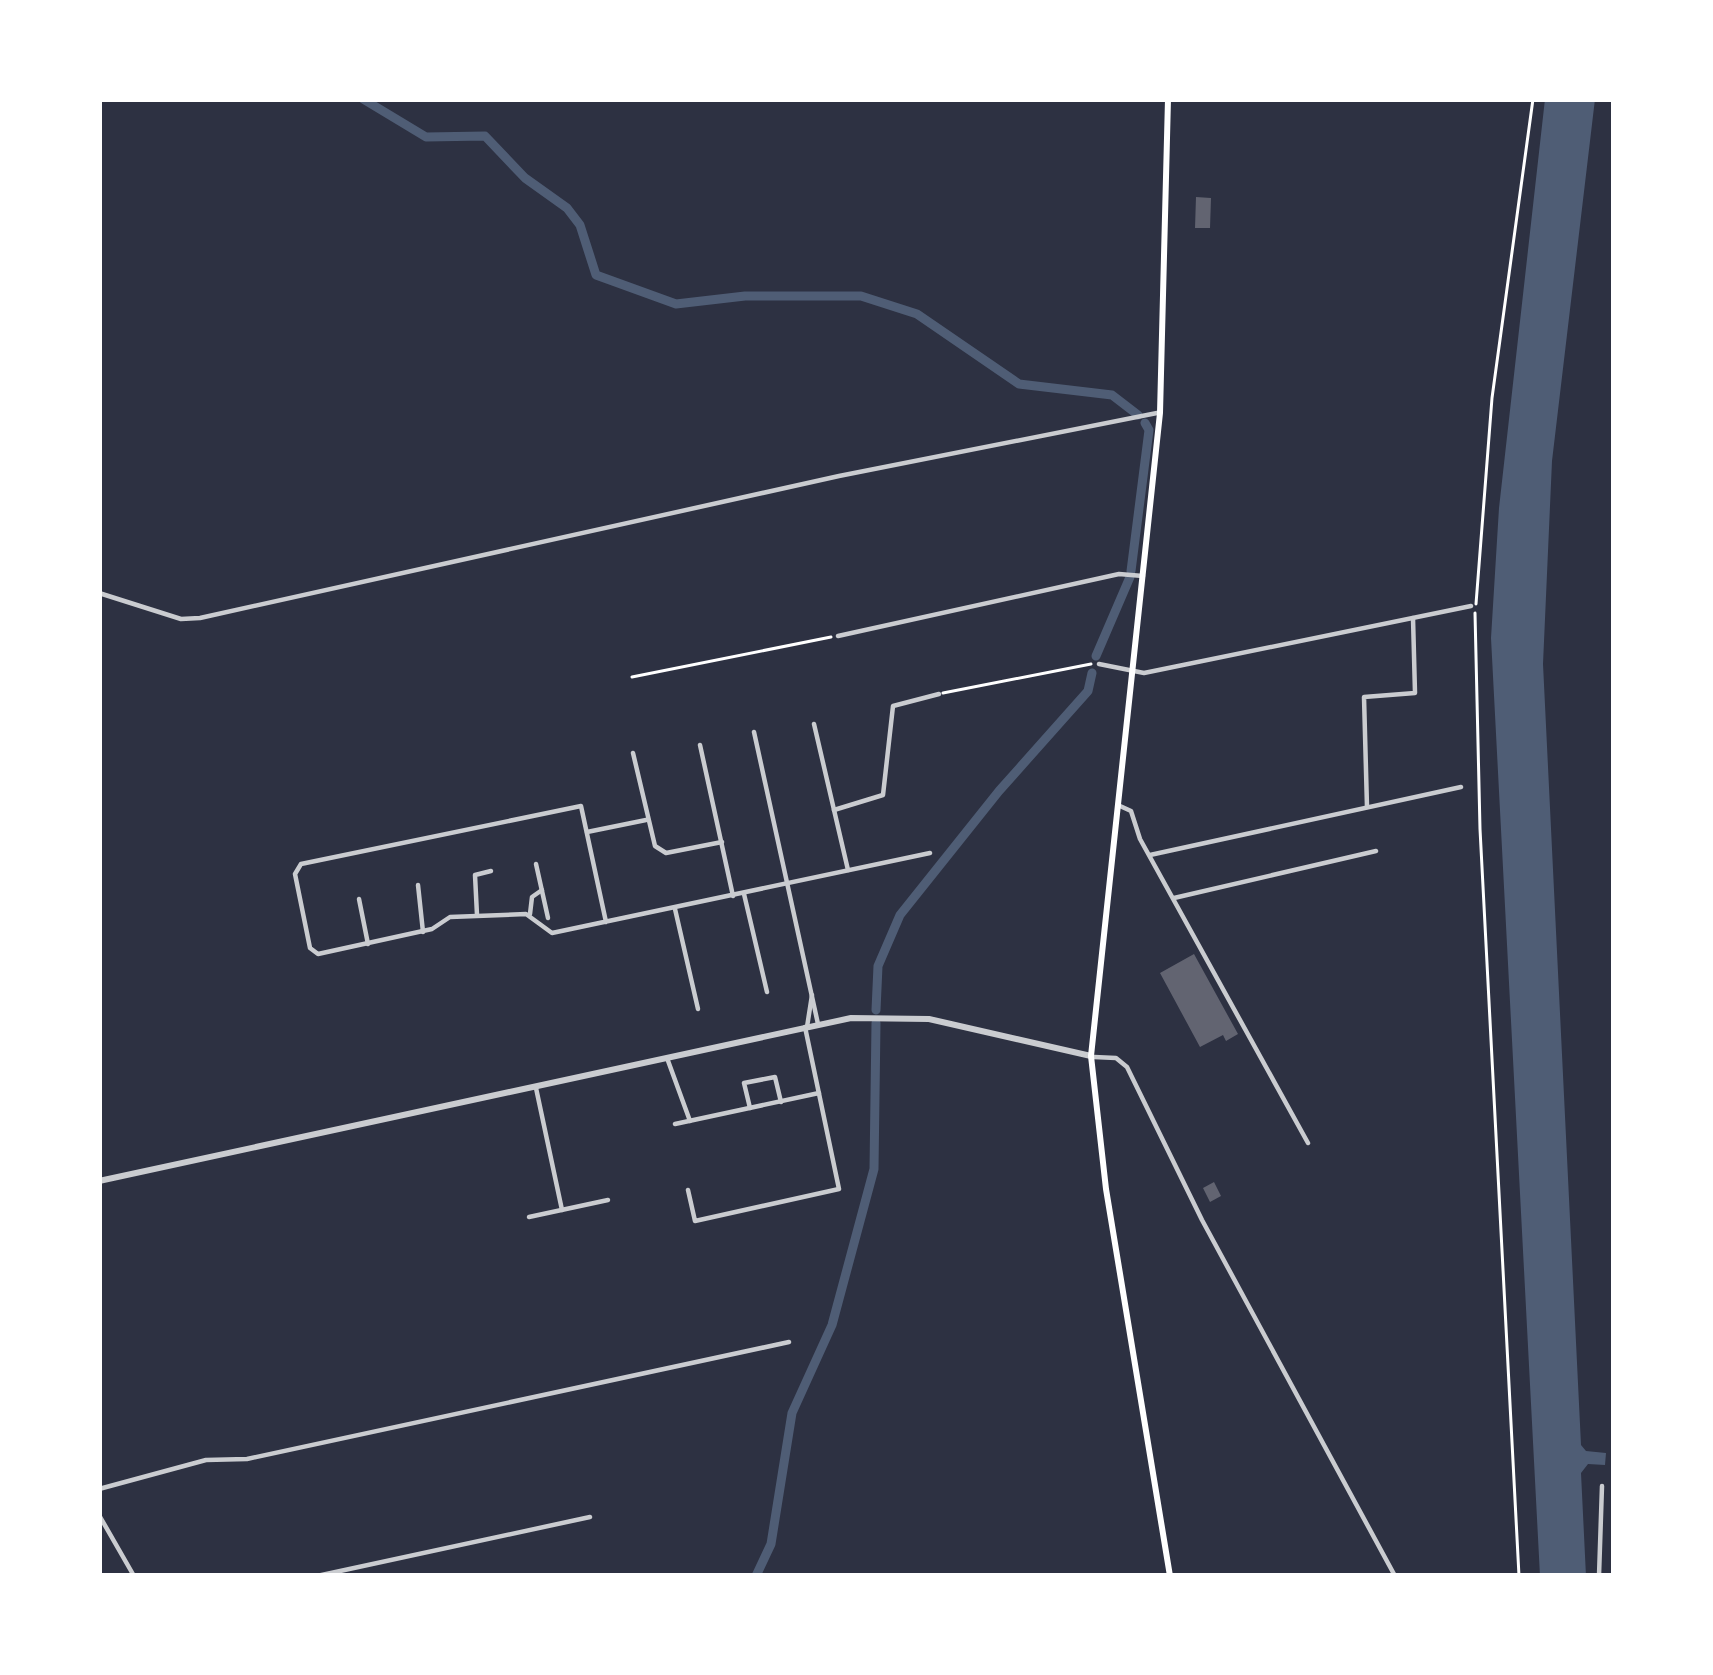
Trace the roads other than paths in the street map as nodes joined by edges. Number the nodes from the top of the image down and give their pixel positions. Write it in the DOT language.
graph roads {
  1 [pos="1168,99"];
  2 [pos="1160,413"];
  3 [pos="1142,576"];
  4 [pos="99,593"];
  5 [pos="1471,606"];
  6 [pos="1413,618"];
  7 [pos="838,636"];
  8 [pos="1099,664"];
  9 [pos="1130,672"];
  10 [pos="939,694"];
  11 [pos="814,724"];
  12 [pos="754,732"];
  13 [pos="700,745"];
  14 [pos="633,753"];
  15 [pos="1461,787"];
  16 [pos="1115,805"];
  17 [pos="1367,808"];
  18 [pos="834,810"];
  19 [pos="648,819"];
  20 [pos="586,832"];
  21 [pos="722,842"];
  22 [pos="1376,851"];
  23 [pos="930,853"];
  24 [pos="1150,855"];
  25 [pos="536,864"];
  26 [pos="491,871"];
  27 [pos="848,871"];
  28 [pos="787,884"];
  29 [pos="418,885"];
  30 [pos="542,890"];
  31 [pos="744,894"];
  32 [pos="734,896"];
  33 [pos="358,898"];
  34 [pos="1174,898"];
  35 [pos="675,909"];
  36 [pos="530,914"];
  37 [pos="477,916"];
  38 [pos="548,918"];
  39 [pos="606,922"];
  40 [pos="423,932"];
  41 [pos="368,944"];
  42 [pos="767,992"];
  43 [pos="812,995"];
  44 [pos="698,1009"];
  45 [pos="818,1024"];
  46 [pos="806,1027"];
  47 [pos="1091,1057"];
  48 [pos="667,1058"];
  49 [pos="536,1088"];
  50 [pos="819,1093"];
  51 [pos="781,1102"];
  52 [pos="750,1108"];
  53 [pos="690,1121"];
  54 [pos="675,1124"];
  55 [pos="1308,1144"];
  56 [pos="99,1180"];
  57 [pos="688,1190"];
  58 [pos="608,1200"];
  59 [pos="562,1210"];
  60 [pos="529,1217"];
  61 [pos="789,1342"];
  62 [pos="1602,1486"];
  63 [pos="99,1489"];
  64 [pos="99,1515"];
  65 [pos="590,1517"];
  66 [pos="134,1576"];
  67 [pos="317,1576"];
  68 [pos="1170,1576"];
  69 [pos="1395,1576"];
  70 [pos="1599,1576"];
  1 -- 2 [label="main road"];
  2 -- 3 [label="main road"];
  2 -- 4 [label="street"];
  3 -- 7 [label="street"];
  3 -- 9 [label="main road"];
  5 -- 6 [label="street"];
  6 -- 9 [label="street"];
  6 -- 17 [label="street"];
  8 -- 9 [label="street"];
  9 -- 16 [label="main road"];
  10 -- 18 [label="street"];
  11 -- 18 [label="street"];
  12 -- 28 [label="street"];
  13 -- 21 [label="street"];
  14 -- 19 [label="street"];
  15 -- 17 [label="street"];
  16 -- 24 [label="street"];
  16 -- 47 [label="main road"];
  17 -- 24 [label="street"];
  18 -- 27 [label="street"];
  19 -- 20 [label="street"];
  19 -- 21 [label="street"];
  20 -- 39 [label="street"];
  20 -- 41 [label="street"];
  21 -- 32 [label="street"];
  22 -- 34 [label="street"];
  23 -- 27 [label="street"];
  24 -- 34 [label="street"];
  25 -- 30 [label="street"];
  26 -- 37 [label="street"];
  27 -- 28 [label="street"];
  28 -- 31 [label="street"];
  28 -- 43 [label="street"];
  29 -- 40 [label="street"];
  30 -- 36 [label="street"];
  30 -- 38 [label="street"];
  31 -- 32 [label="street"];
  31 -- 42 [label="street"];
  32 -- 35 [label="street"];
  33 -- 41 [label="street"];
  34 -- 55 [label="street"];
  35 -- 39 [label="street"];
  35 -- 44 [label="street"];
  36 -- 37 [label="street"];
  36 -- 39 [label="street"];
  37 -- 40 [label="street"];
  40 -- 41 [label="street"];
  43 -- 45 [label="street"];
  43 -- 46 [label="street"];
  45 -- 46 [label="street"];
  45 -- 47 [label="street"];
  46 -- 48 [label="street"];
  46 -- 50 [label="street"];
  47 -- 68 [label="main road"];
  47 -- 69 [label="street"];
  48 -- 49 [label="street"];
  48 -- 53 [label="street"];
  49 -- 56 [label="street"];
  49 -- 59 [label="street"];
  50 -- 51 [label="street"];
  50 -- 57 [label="street"];
  51 -- 52 [label="street"];
  51 -- 52 [label="street"];
  52 -- 53 [label="street"];
  53 -- 54 [label="street"];
  58 -- 59 [label="street"];
  59 -- 60 [label="street"];
  61 -- 63 [label="street"];
  62 -- 70 [label="street"];
  64 -- 66 [label="street"];
  65 -- 67 [label="street"];
}
